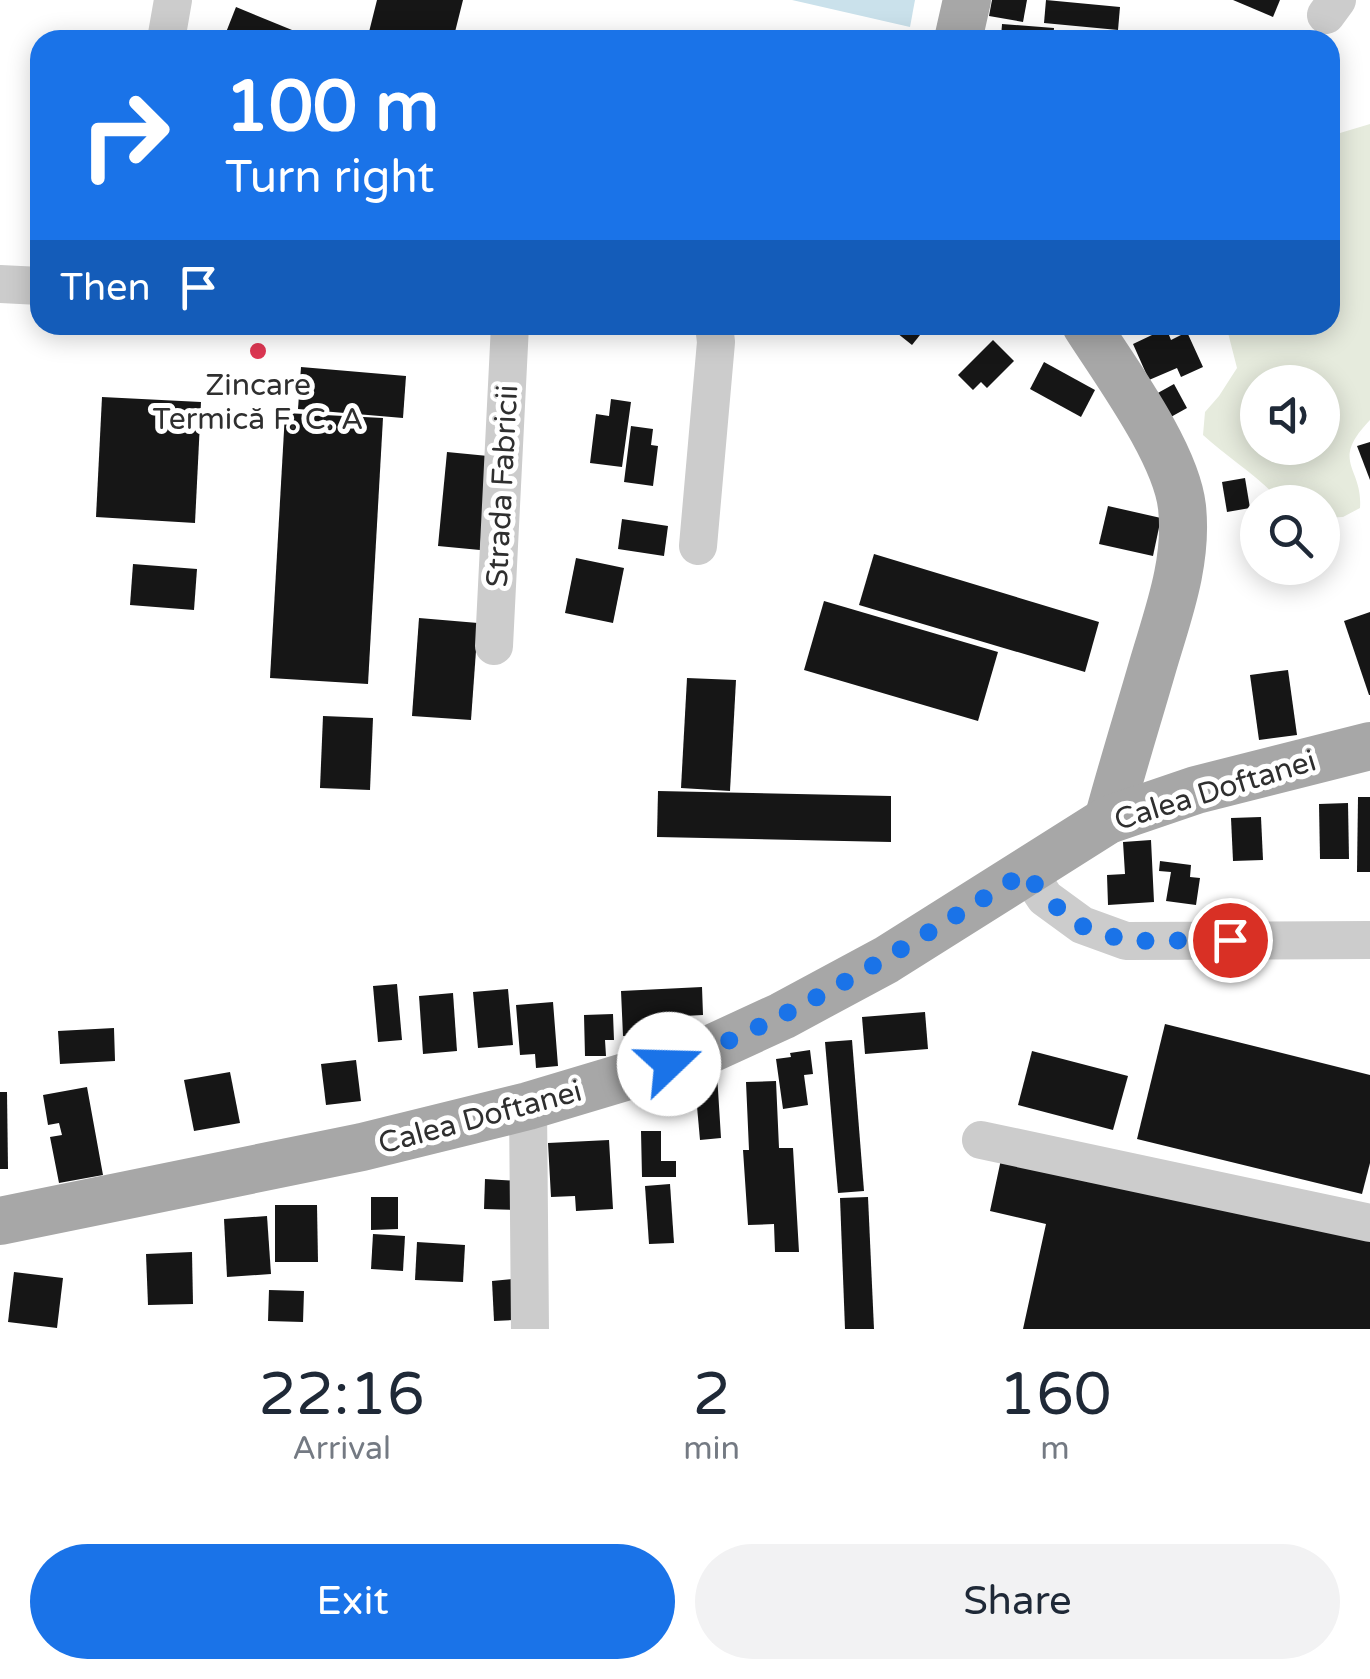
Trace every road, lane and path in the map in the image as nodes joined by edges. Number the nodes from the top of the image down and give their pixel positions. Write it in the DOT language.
graph roads {
  1 [pos="173,0"];
  2 [pos="967,0"];
  3 [pos="168,30"];
  4 [pos="960,30"];
  5 [pos="0,284"];
  6 [pos="30,286"];
  7 [pos="510,335"];
  8 [pos="715,335"];
  9 [pos="1092,335"];
  10 [pos="698,546"];
  11 [pos="494,646"];
  12 [pos="1370,746"];
  13 [pos="1108,820"];
  14 [pos="1026,872"];
  15 [pos="1370,940"];
  16 [pos="528,1106"];
  17 [pos="980,1140"];
  18 [pos="0,1221"];
  19 [pos="1370,1223"];
  20 [pos="530,1329"];
  1 -- 3 [label="street"];
  2 -- 4 [label="main road"];
  5 -- 6 [label="street"];
  7 -- 11 [label="street, Strada Fabricii"];
  8 -- 10 [label="street"];
  9 -- 13 [label="main road"];
  12 -- 13 [label="main road, Calea Doftanei"];
  13 -- 14 [label="main road, Calea Doftanei"];
  14 -- 15 [label="street"];
  14 -- 16 [label="main road, Calea Doftanei"];
  16 -- 18 [label="main road, Calea Doftanei"];
  16 -- 20 [label="street"];
  17 -- 19 [label="street"];
}
